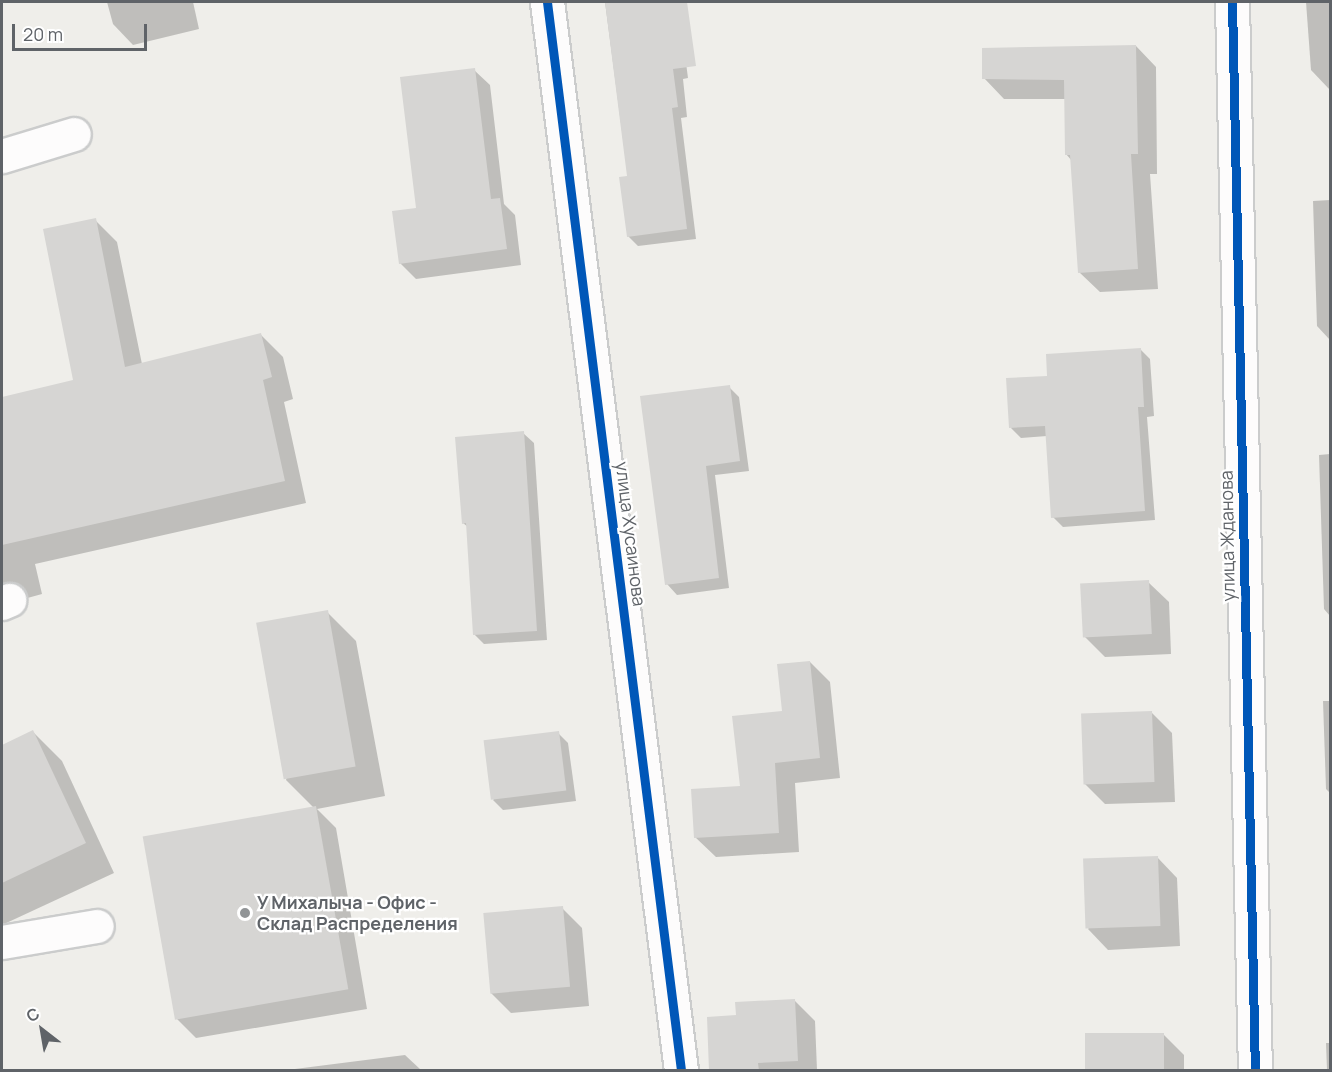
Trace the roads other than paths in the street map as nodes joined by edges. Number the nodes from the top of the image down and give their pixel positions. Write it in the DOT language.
graph roads {
  1 [pos="547,2"];
  2 [pos="1232,2"];
  3 [pos="74,134"];
  4 [pos="2,156"];
  5 [pos="97,926"];
  6 [pos="2,942"];
  7 [pos="681,1071"];
  8 [pos="1255,1071"];
  1 -- 7 [label="street, улица Хусаинова"];
  2 -- 8 [label="street, улица Жданова"];
  3 -- 4 [label="street"];
  5 -- 6 [label="street"];
}
